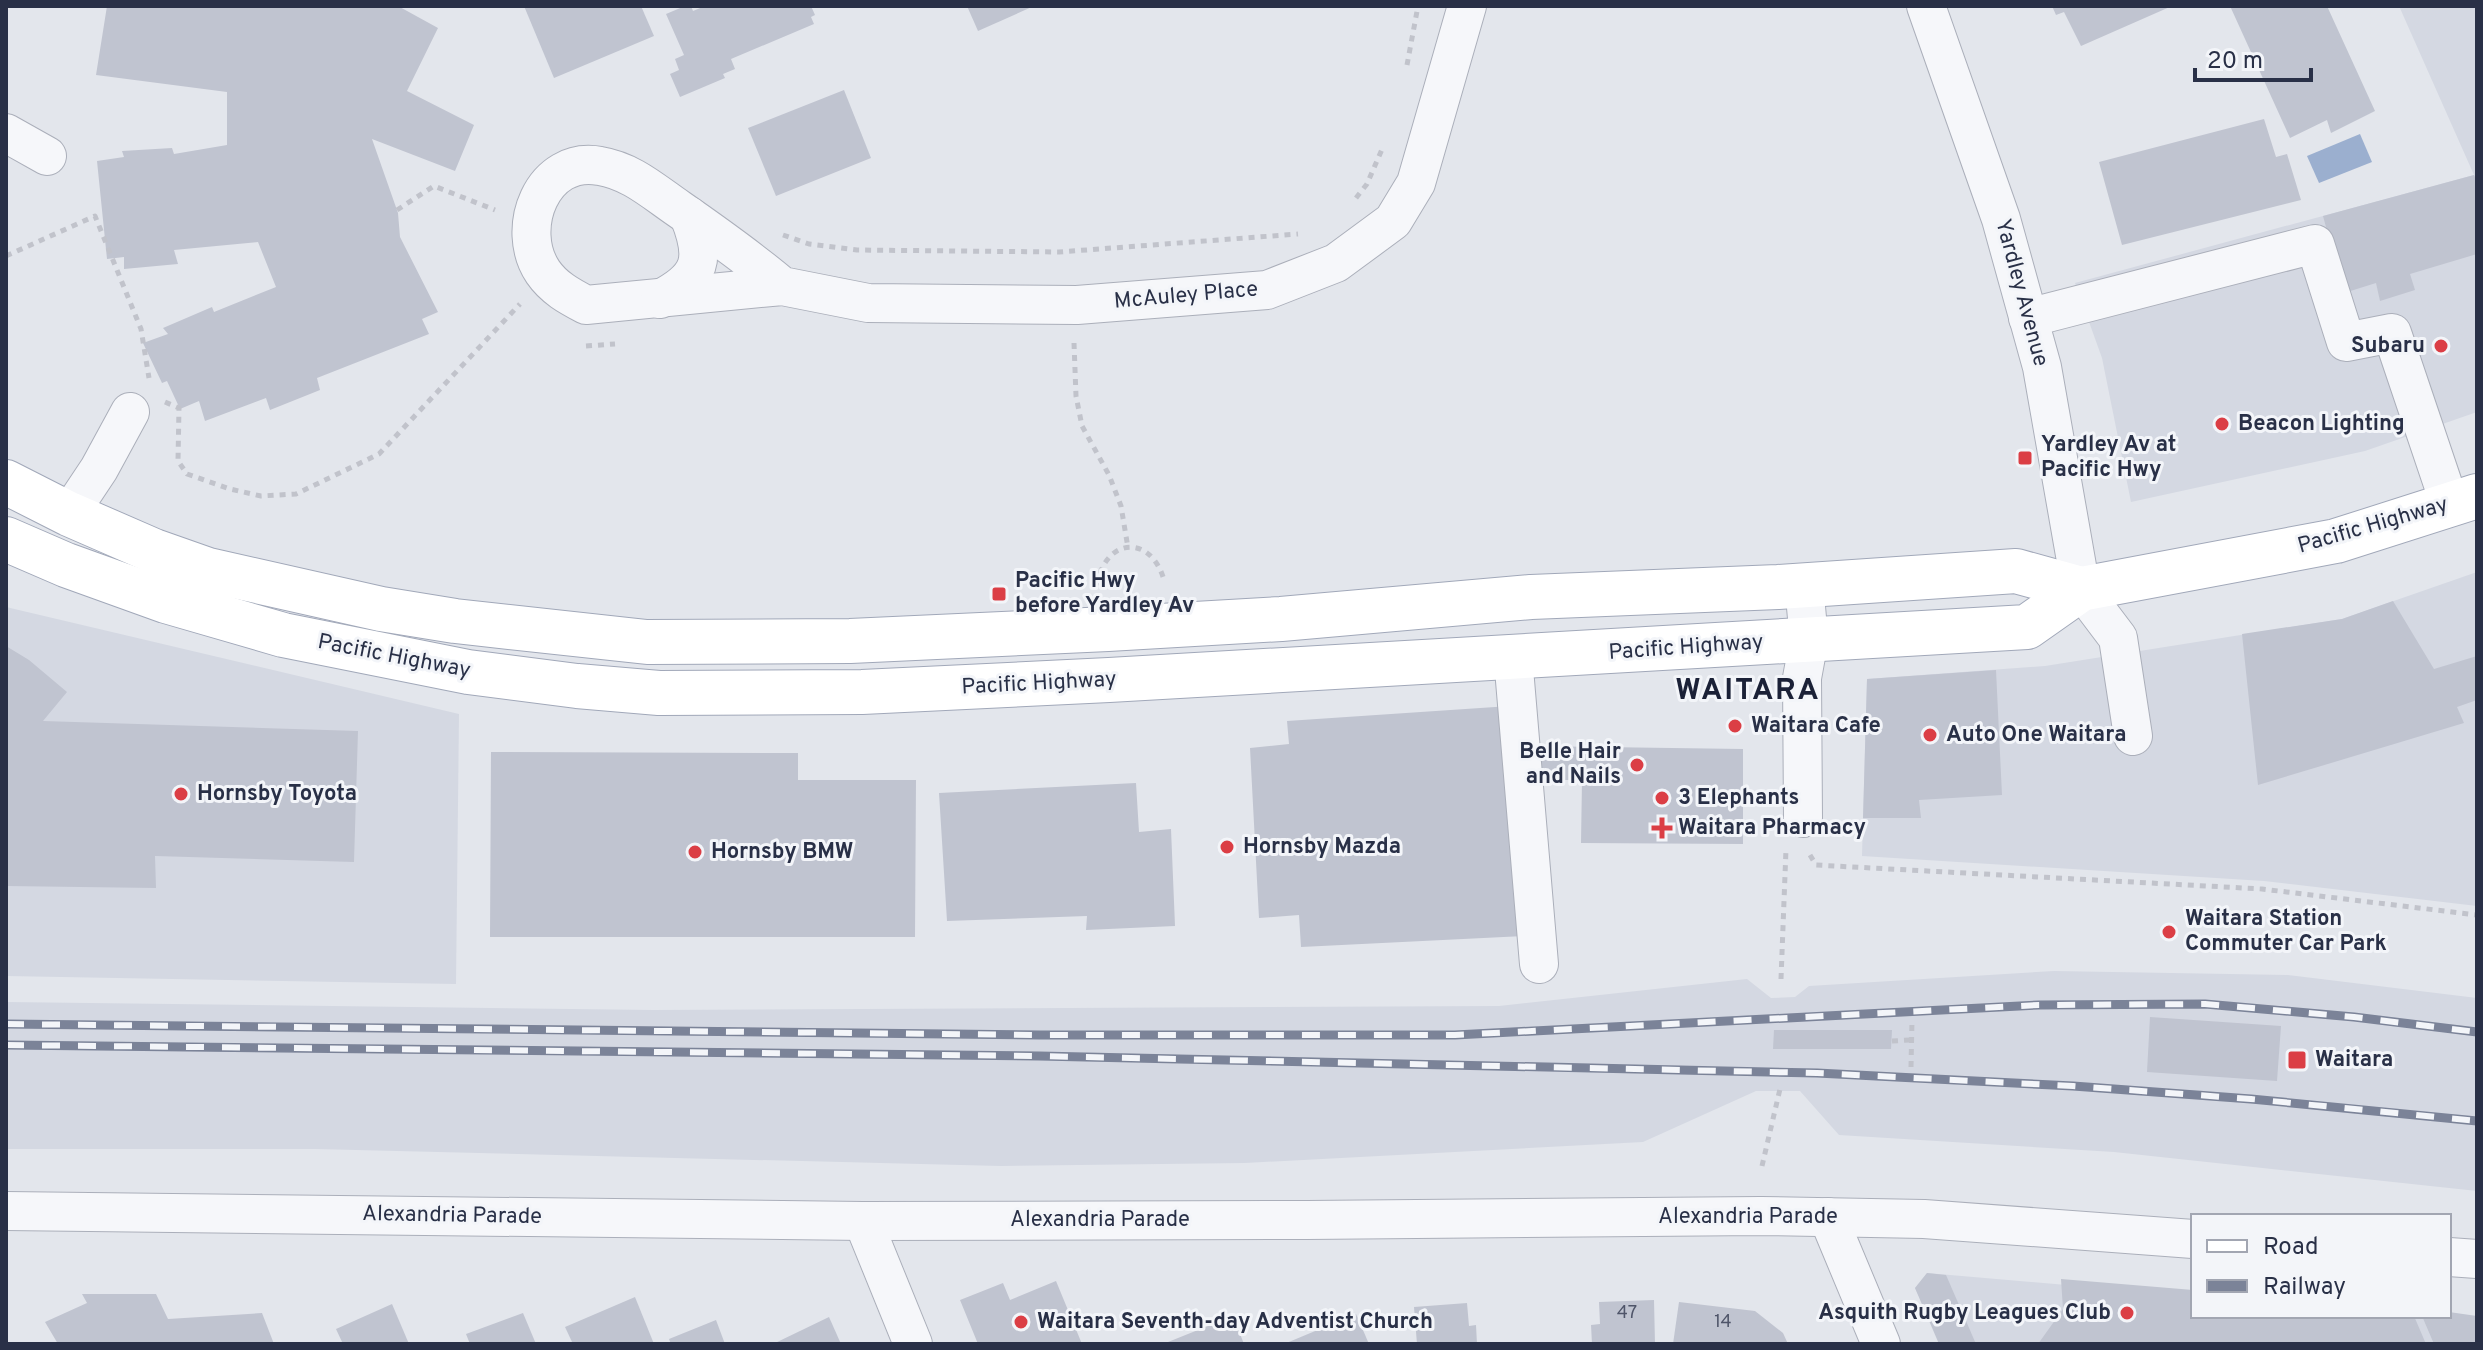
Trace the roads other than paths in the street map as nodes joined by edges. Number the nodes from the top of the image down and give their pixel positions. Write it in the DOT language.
graph roads {
  1 [pos="1467,6"];
  2 [pos="1926,6"];
  3 [pos="6,133"];
  4 [pos="47,156"];
  5 [pos="689,216"];
  6 [pos="782,286"];
  7 [pos="660,299"];
  8 [pos="2028,318"];
  9 [pos="146,398"];
  10 [pos="6,482"];
  11 [pos="2464,500"];
  12 [pos="69,514"];
  13 [pos="6,539"];
  14 [pos="1804,585"];
  15 [pos="2081,589"];
  16 [pos="1809,640"];
  17 [pos="1513,657"];
  18 [pos="2133,736"];
  19 [pos="1801,838"];
  20 [pos="1539,964"];
  21 [pos="6,1211"];
  22 [pos="1828,1217"];
  23 [pos="863,1221"];
  24 [pos="2191,1239"];
  25 [pos="2451,1257"];
  26 [pos="2477,1259"];
  27 [pos="913,1344"];
  28 [pos="1881,1344"];
  1 -- 6 [label="street, McAuley Place"];
  2 -- 8 [label="street, Yardley Avenue"];
  3 -- 4 [label="street"];
  5 -- 6 [label="street, McAuley Place"];
  5 -- 7 [label="street"];
  5 -- 7 [label="street, McAuley Place"];
  6 -- 7 [label="street, McAuley Place"];
  8 -- 11 [label="street"];
  8 -- 15 [label="street, Yardley Avenue"];
  9 -- 12 [label="street"];
  10 -- 12 [label="main road, Pacific Highway"];
  11 -- 15 [label="main road, Pacific Highway"];
  12 -- 14 [label="main road, Pacific Highway"];
  13 -- 17 [label="main road, Pacific Highway"];
  14 -- 15 [label="main road, Pacific Highway"];
  14 -- 16 [label="street"];
  15 -- 16 [label="main road, Pacific Highway"];
  15 -- 18 [label="street"];
  16 -- 17 [label="main road, Pacific Highway"];
  16 -- 19 [label="street"];
  17 -- 20 [label="street"];
  21 -- 23 [label="street, Alexandria Parade"];
  22 -- 23 [label="street, Alexandria Parade"];
  22 -- 24 [label="street, Alexandria Parade"];
  22 -- 28 [label="street"];
  23 -- 27 [label="street"];
  25 -- 26 [label="street"];
}
